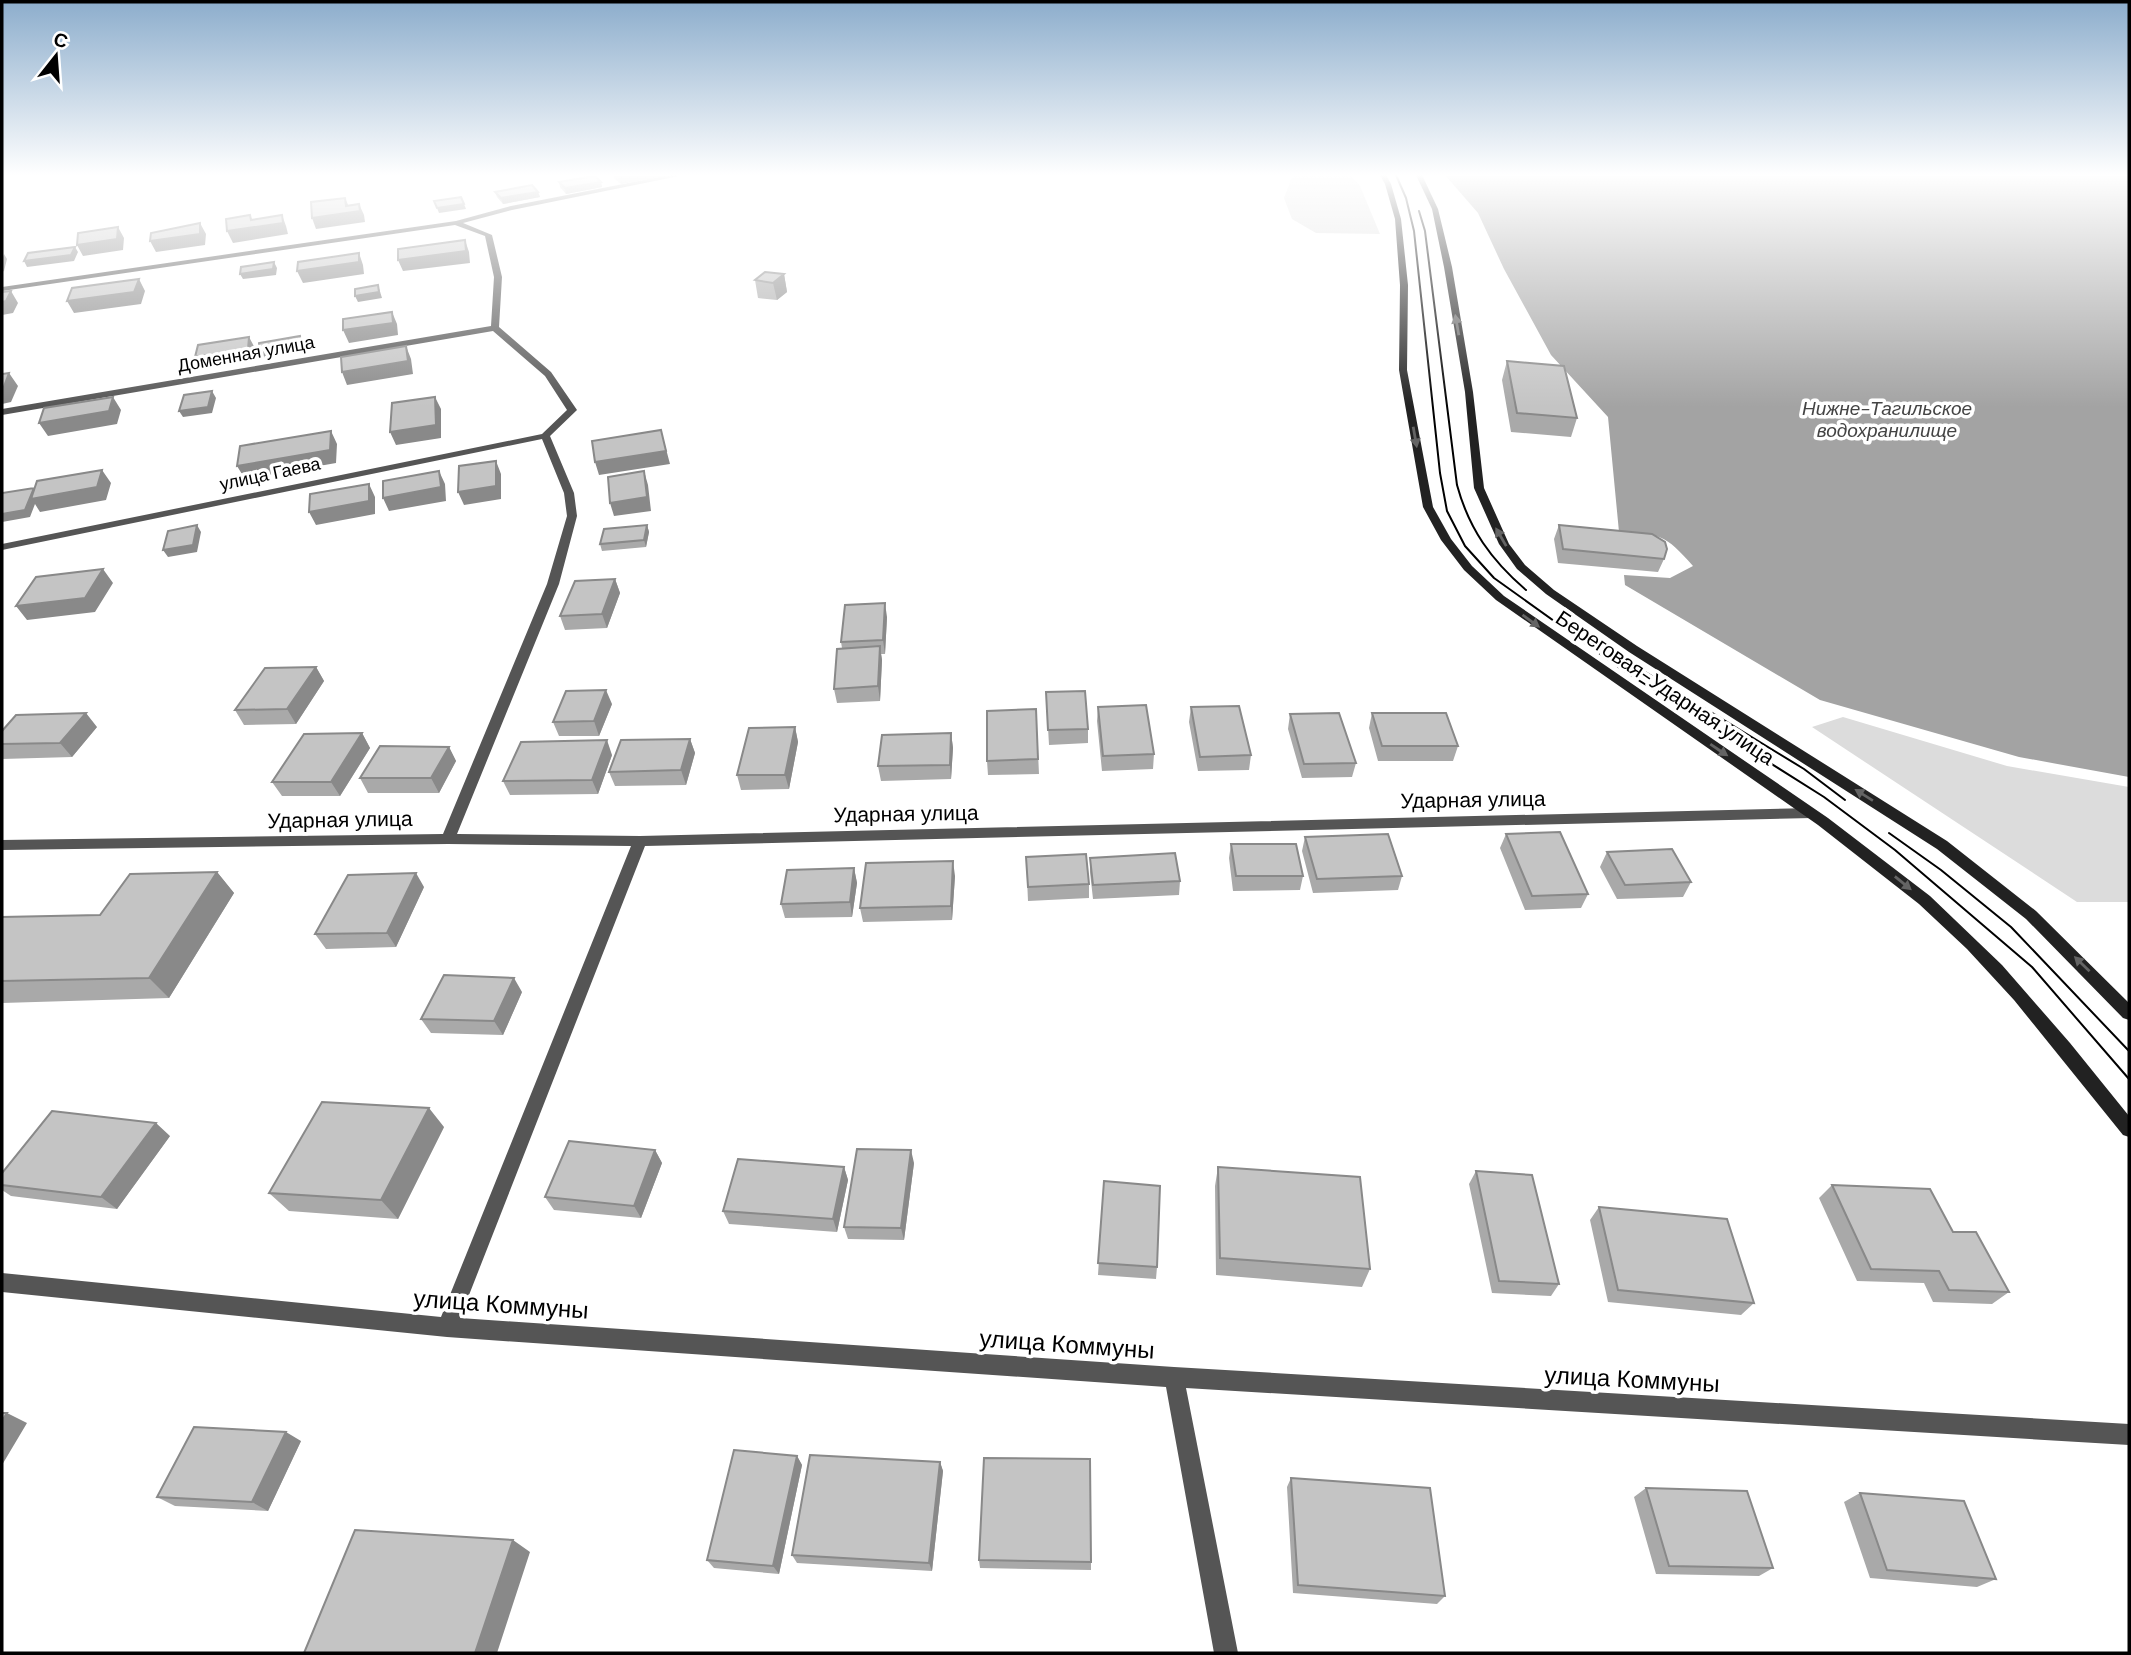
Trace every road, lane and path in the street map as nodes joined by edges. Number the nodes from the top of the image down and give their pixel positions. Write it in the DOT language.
graph roads {
  1 [pos="251,252"];
  2 [pos="492,252"];
  3 [pos="1401,252"];
  4 [pos="1444,252"];
  5 [pos="2,289"];
  6 [pos="495,328"];
  7 [pos="2,412"];
  8 [pos="545,436"];
  9 [pos="2,547"];
  10 [pos="1812,813"];
  11 [pos="448,839"];
  12 [pos="640,841"];
  13 [pos="2,845"];
  14 [pos="2129,1013"];
  15 [pos="2129,1129"];
  16 [pos="2,1283"];
  17 [pos="447,1327"];
  18 [pos="1174,1377"];
  19 [pos="2129,1435"];
  20 [pos="1226,1653"];
  1 -- 5 [label="street"];
  2 -- 6 [label="street"];
  3 -- 10 [label="main road, Береговая-Ударная улица, one-way"];
  14 -- 4 [label="main road, Береговая-Ударная улица, one-way"];
  6 -- 7 [label="street, Доменная улица"];
  6 -- 8 [label="street"];
  8 -- 9 [label="street, улица Гаева"];
  8 -- 11 [label="street"];
  10 -- 12 [label="street, Ударная улица"];
  10 -- 15 [label="main road, Береговая-Ударная улица, one-way"];
  11 -- 12 [label="street, Ударная улица"];
  11 -- 13 [label="street, Ударная улица"];
  12 -- 17 [label="street"];
  16 -- 17 [label="street, улица Коммуны"];
  17 -- 18 [label="street, улица Коммуны"];
  18 -- 19 [label="street, улица Коммуны"];
  18 -- 20 [label="street"];
}
